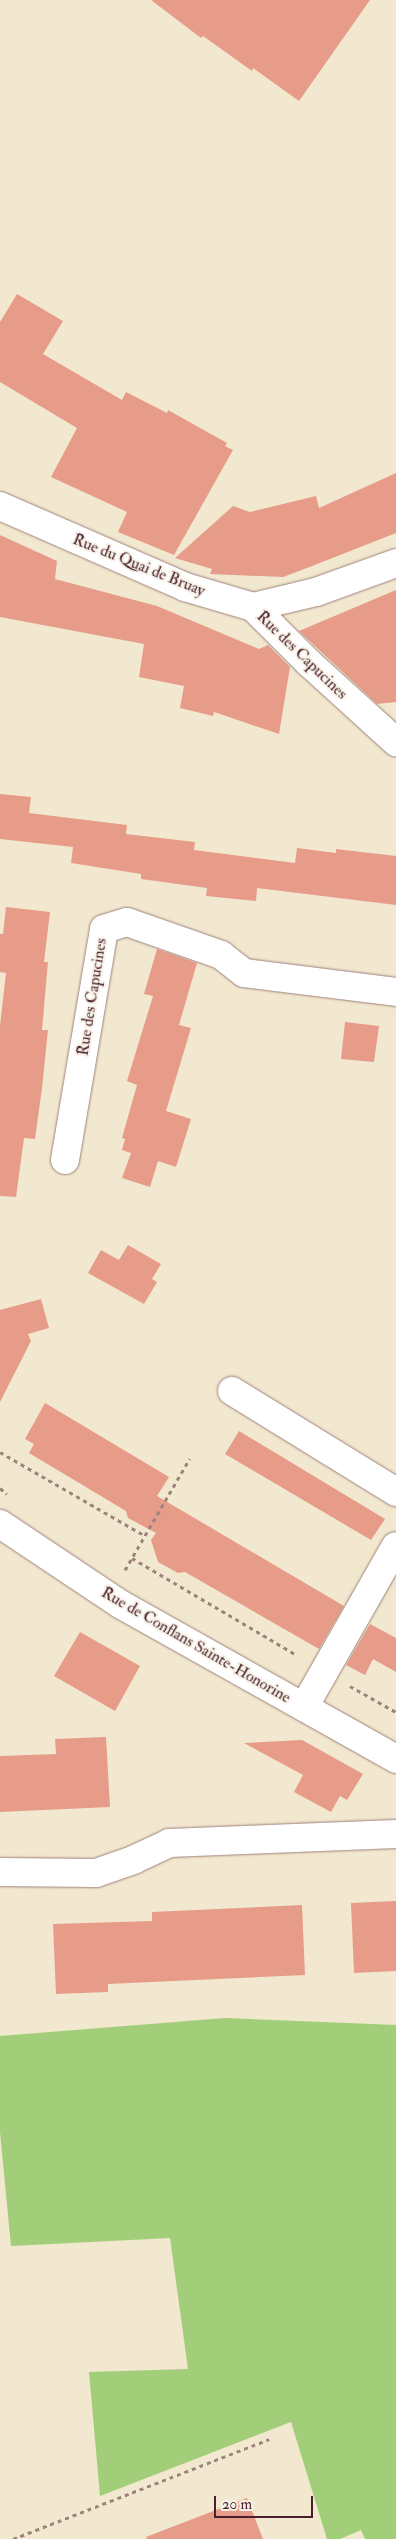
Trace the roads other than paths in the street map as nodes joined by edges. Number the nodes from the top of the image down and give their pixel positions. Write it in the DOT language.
graph roads {
  1 [pos="0,506"];
  2 [pos="396,563"];
  3 [pos="253,607"];
  4 [pos="396,742"];
  5 [pos="396,992"];
  6 [pos="66,1160"];
  7 [pos="232,1391"];
  8 [pos="396,1492"];
  9 [pos="0,1524"];
  10 [pos="396,1546"];
  11 [pos="304,1707"];
  12 [pos="396,1759"];
  13 [pos="396,1834"];
  14 [pos="0,1872"];
  1 -- 3 [label="street, Rue du Quai de Bruay"];
  2 -- 3 [label="street, Rue du Quai de Bruay"];
  3 -- 4 [label="street, Rue des Capucines"];
  5 -- 6 [label="street, Rue des Capucines"];
  7 -- 8 [label="street"];
  9 -- 11 [label="street, Rue de Conflans Sainte-Honorine"];
  10 -- 11 [label="street"];
  11 -- 12 [label="street, Rue de Conflans Sainte-Honorine"];
  13 -- 14 [label="street"];
}
